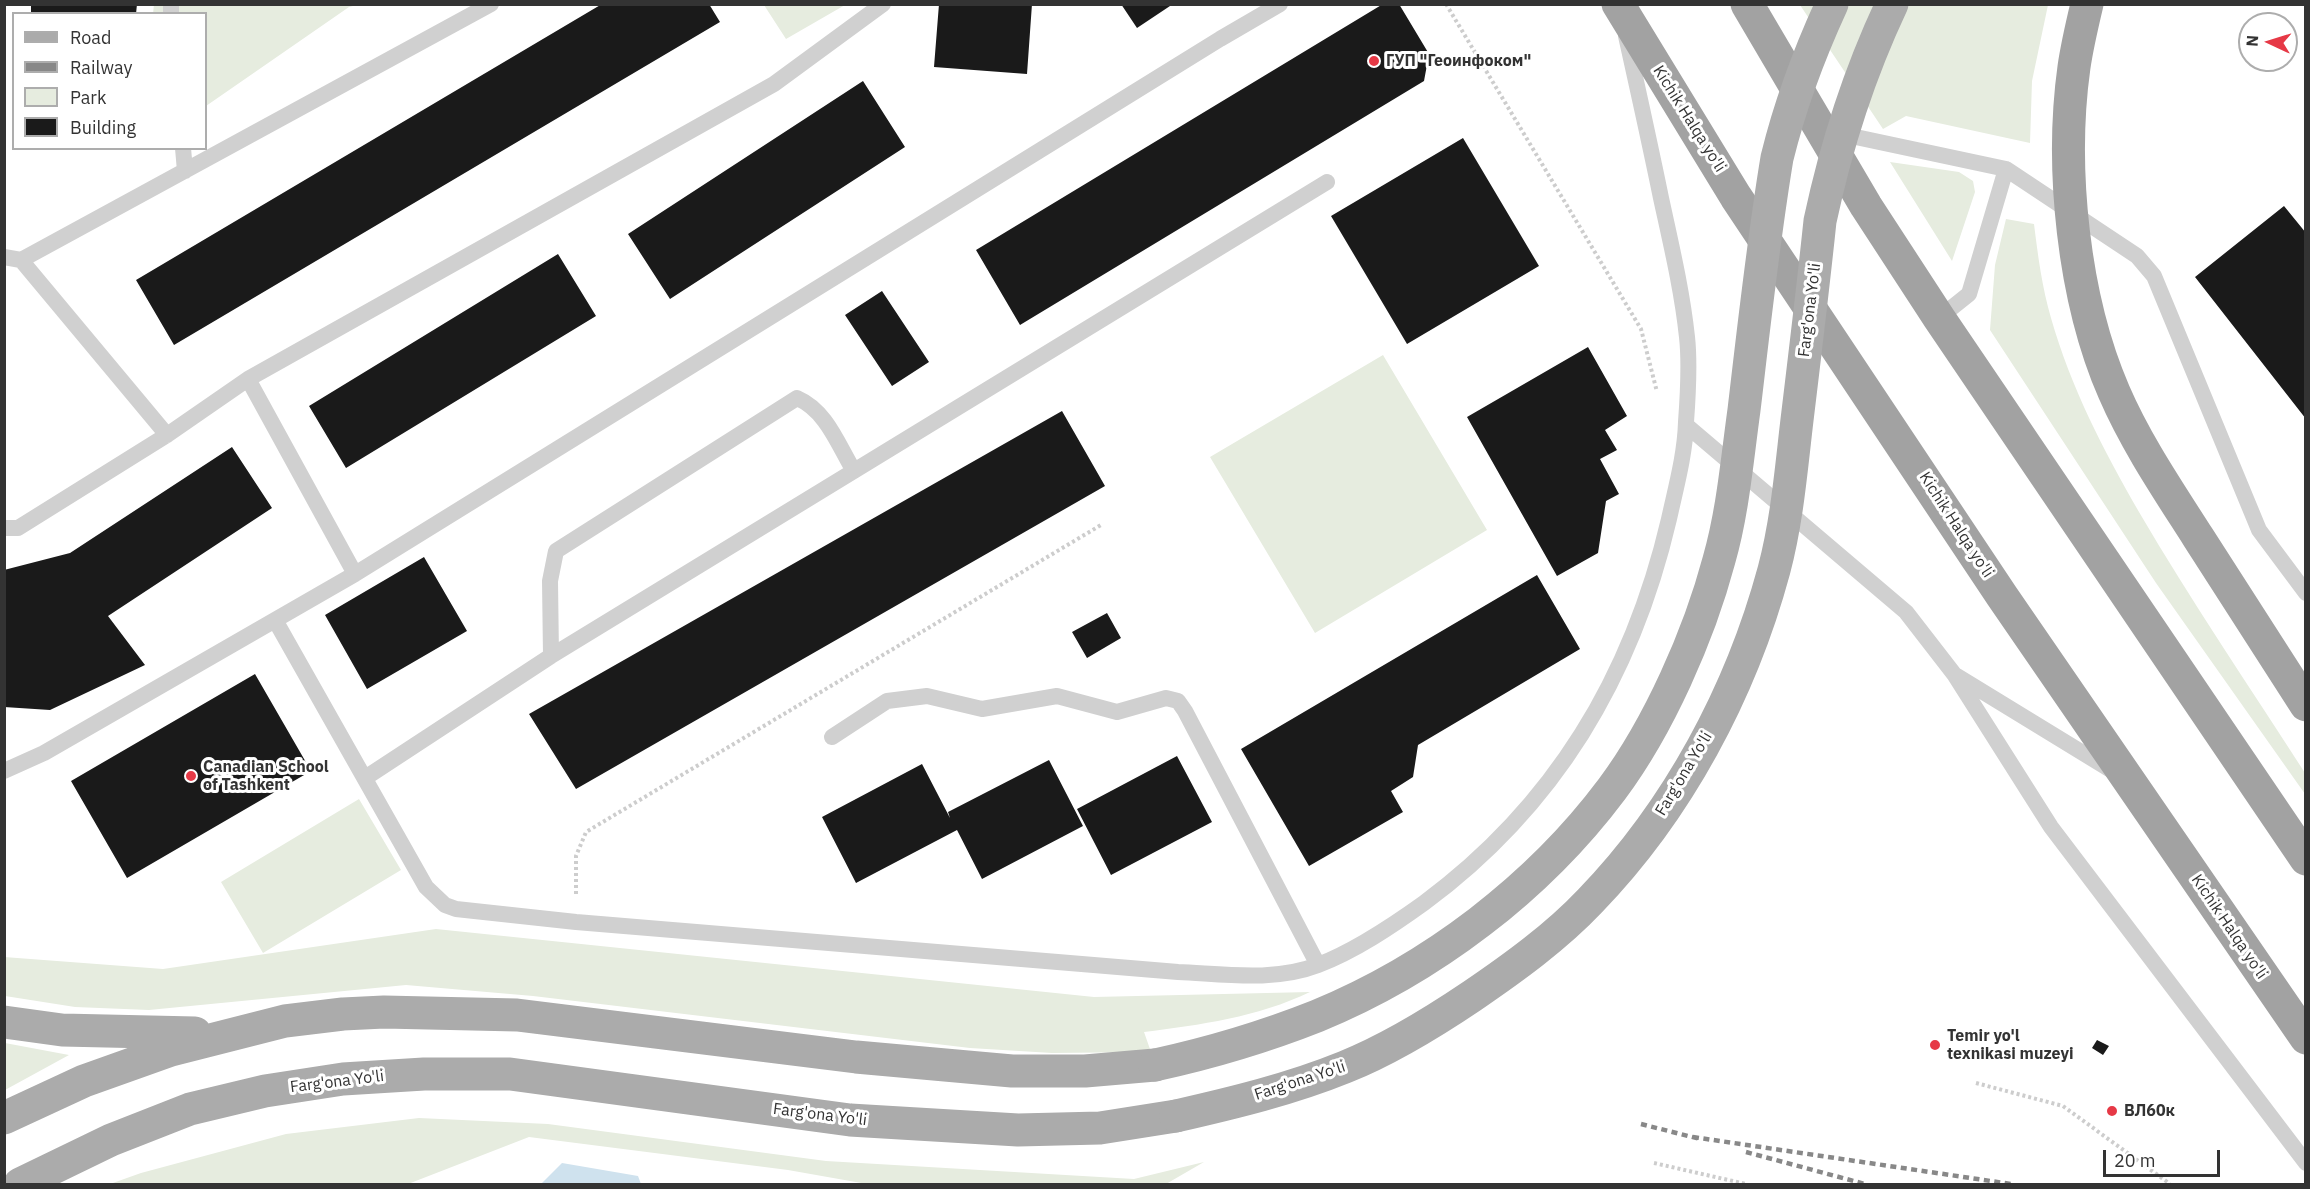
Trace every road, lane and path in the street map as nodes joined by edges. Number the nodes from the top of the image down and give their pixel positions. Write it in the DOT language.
graph roads {
  1 [pos="491,4"];
  2 [pos="883,4"];
  3 [pos="1280,4"];
  4 [pos="1446,4"];
  5 [pos="1747,4"];
  6 [pos="1832,4"];
  7 [pos="1892,4"];
  8 [pos="2087,4"];
  9 [pos="1619,6"];
  10 [pos="1821,130"];
  11 [pos="183,150"];
  12 [pos="2007,169"];
  13 [pos="185,171"];
  14 [pos="1327,182"];
  15 [pos="13,259"];
  16 [pos="1939,318"];
  17 [pos="248,379"];
  18 [pos="1659,397"];
  19 [pos="1686,426"];
  20 [pos="167,435"];
  21 [pos="854,471"];
  22 [pos="1101,525"];
  23 [pos="4,528"];
  24 [pos="355,574"];
  25 [pos="2306,593"];
  26 [pos="275,620"];
  27 [pos="551,656"];
  28 [pos="1953,674"];
  29 [pos="2306,705"];
  30 [pos="832,737"];
  31 [pos="4,771"];
  32 [pos="364,778"];
  33 [pos="2130,782"];
  34 [pos="2306,859"];
  35 [pos="576,922"];
  36 [pos="1318,965"];
  37 [pos="4,1022"];
  38 [pos="233,1034"];
  39 [pos="2306,1038"];
  40 [pos="1976,1083"];
  41 [pos="4,1118"];
  42 [pos="1654,1163"];
  43 [pos="2306,1163"];
  44 [pos="20,1185"];
  45 [pos="1746,1185"];
  46 [pos="2170,1185"];
  1 -- 13 [label="lane"];
  2 -- 17 [label="lane"];
  3 -- 24 [label="lane"];
  4 -- 18 [label="path"];
  5 -- 10 [label="highway"];
  6 -- 38 [label="main road, bridge"];
  7 -- 44 [label="main road, Farg'ona Yo'li, bridge"];
  8 -- 29 [label="highway, bridge"];
  9 -- 19 [label="lane"];
  9 -- 33 [label="highway, Kichik Halqa yo'li"];
  10 -- 12 [label="lane"];
  10 -- 16 [label="highway"];
  11 -- 13 [label="lane"];
  12 -- 16 [label="lane"];
  12 -- 25 [label="lane"];
  13 -- 15 [label="lane"];
  14 -- 21 [label="lane"];
  15 -- 20 [label="lane"];
  16 -- 34 [label="highway"];
  17 -- 20 [label="lane"];
  17 -- 24 [label="lane"];
  19 -- 28 [label="lane"];
  19 -- 36 [label="lane"];
  20 -- 23 [label="lane"];
  21 -- 27 [label="lane"];
  21 -- 27 [label="lane"];
  22 -- 35 [label="path"];
  24 -- 26 [label="lane"];
  26 -- 31 [label="lane"];
  26 -- 32 [label="lane"];
  27 -- 32 [label="lane"];
  28 -- 33 [label="lane"];
  28 -- 43 [label="lane"];
  30 -- 36 [label="lane"];
  32 -- 35 [label="lane"];
  33 -- 39 [label="highway, Kichik Halqa yo'li"];
  35 -- 36 [label="lane"];
  37 -- 38 [label="main road"];
  38 -- 41 [label="main road"];
  40 -- 46 [label="path"];
  42 -- 45 [label="path"];
}
